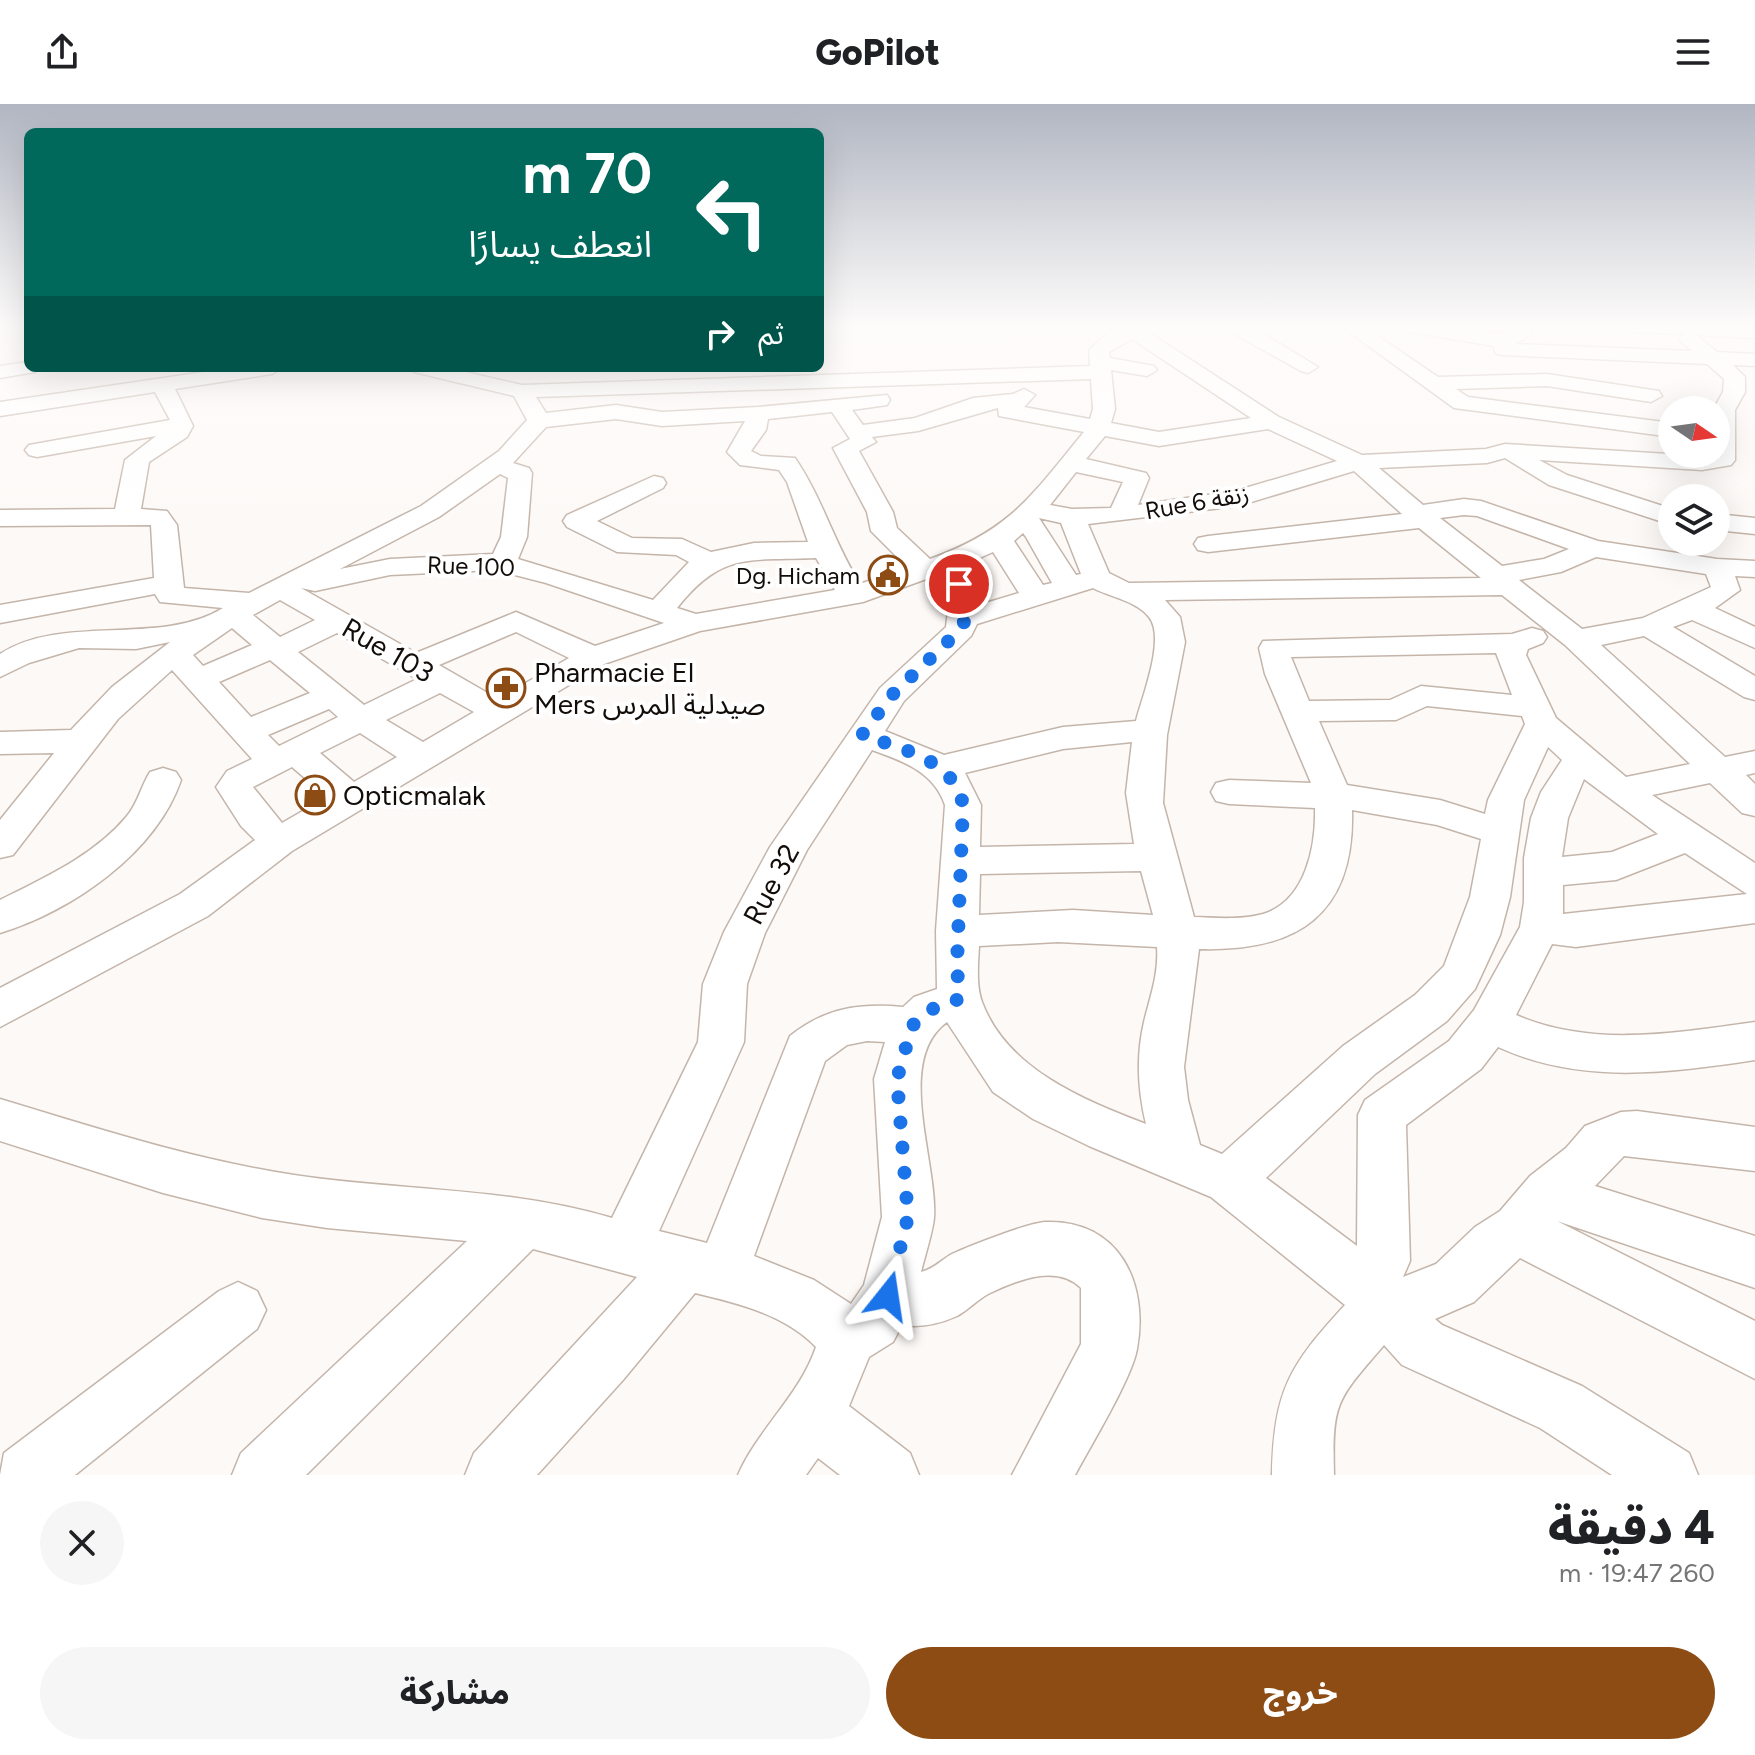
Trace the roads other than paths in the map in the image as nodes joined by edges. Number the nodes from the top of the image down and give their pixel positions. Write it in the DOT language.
graph roads {
  1 [pos="134,390"];
  2 [pos="165,390"];
  3 [pos="518,390"];
  4 [pos="565,390"];
  5 [pos="912,390"];
  6 [pos="1030,390"];
  7 [pos="1060,390"];
  8 [pos="1106,390"];
  9 [pos="1122,390"];
  10 [pos="1224,390"];
  11 [pos="1442,390"];
  12 [pos="1555,390"];
  13 [pos="1654,390"];
  14 [pos="522,391"];
  15 [pos="1563,397"];
  16 [pos="1456,399"];
  17 [pos="1013,405"];
  18 [pos="839,407"];
  19 [pos="0,409"];
  20 [pos="1658,413"];
  21 [pos="758,414"];
  22 [pos="1265,418"];
  23 [pos="1586,420"];
  24 [pos="539,421"];
  25 [pos="183,424"];
  26 [pos="1658,429"];
  27 [pos="1350,432"];
  28 [pos="1145,437"];
  29 [pos="1380,438"];
  30 [pos="37,450"];
  31 [pos="825,450"];
  32 [pos="1505,451"];
  33 [pos="1658,459"];
  34 [pos="1359,462"];
  35 [pos="1070,463"];
  36 [pos="496,465"];
  37 [pos="1107,472"];
  38 [pos="654,483"];
  39 [pos="1658,506"];
  40 [pos="1029,514"];
  41 [pos="1120,515"];
  42 [pos="127,516"];
  43 [pos="1422,516"];
  44 [pos="1072,517"];
  45 [pos="0,518"];
  46 [pos="1730,523"];
  47 [pos="1755,526"];
  48 [pos="999,539"];
  49 [pos="1208,544"];
  50 [pos="1593,548"];
  51 [pos="824,549"];
  52 [pos="709,562"];
  53 [pos="502,563"];
  54 [pos="935,567"];
  55 [pos="1717,567"];
  56 [pos="1755,569"];
  57 [pos="1501,581"];
  58 [pos="166,584"];
  59 [pos="1097,585"];
  60 [pos="585,587"];
  61 [pos="853,596"];
  62 [pos="1035,596"];
  63 [pos="265,597"];
  64 [pos="1695,610"];
  65 [pos="659,611"];
  66 [pos="0,614"];
  67 [pos="966,618"];
  68 [pos="338,621"];
  69 [pos="694,623"];
  70 [pos="1651,627"];
  71 [pos="540,630"];
  72 [pos="1571,635"];
  73 [pos="1755,639"];
  74 [pos="1515,643"];
  75 [pos="274,650"];
  76 [pos="593,657"];
  77 [pos="188,667"];
  78 [pos="0,668"];
  79 [pos="427,673"];
  80 [pos="1755,690"];
  81 [pos="332,696"];
  82 [pos="496,711"];
  83 [pos="1300,711"];
  84 [pos="1538,716"];
  85 [pos="361,719"];
  86 [pos="1151,730"];
  87 [pos="247,731"];
  88 [pos="862,735"];
  89 [pos="82,741"];
  90 [pos="0,743"];
  91 [pos="284,756"];
  92 [pos="423,757"];
  93 [pos="1582,760"];
  94 [pos="1755,762"];
  95 [pos="945,770"];
  96 [pos="1720,770"];
  97 [pos="163,780"];
  98 [pos="1619,790"];
  99 [pos="1229,792"];
  100 [pos="1332,795"];
  101 [pos="352,799"];
  102 [pos="1755,804"];
  103 [pos="1499,831"];
  104 [pos="1689,837"];
  105 [pos="279,842"];
  106 [pos="0,845"];
  107 [pos="1157,857"];
  108 [pos="962,861"];
  109 [pos="1544,873"];
  110 [pos="1755,882"];
  111 [pos="194,905"];
  112 [pos="1755,908"];
  113 [pos="0,918"];
  114 [pos="1540,927"];
  115 [pos="1177,930"];
  116 [pos="957,931"];
  117 [pos="0,986"];
  118 [pos="959,999"];
  119 [pos="0,1009"];
  120 [pos="1490,1023"];
  121 [pos="912,1026"];
  122 [pos="1755,1041"];
  123 [pos="0,1120"];
  124 [pos="1755,1149"];
  125 [pos="1182,1164"];
  126 [pos="1229,1180"];
  127 [pos="1533,1211"];
  128 [pos="524,1222"];
  129 [pos="626,1245"];
  130 [pos="1755,1262"];
  131 [pos="703,1267"];
  132 [pos="888,1296"];
  133 [pos="1377,1300"];
  134 [pos="238,1310"];
  135 [pos="846,1339"];
  136 [pos="1755,1351"];
  137 [pos="812,1415"];
  138 [pos="1660,1473"];
  139 [pos="26,1475"];
  140 [pos="263,1475"];
  141 [pos="496,1475"];
  142 [pos="769,1475"];
  143 [pos="888,1475"];
  144 [pos="1043,1475"];
  145 [pos="1303,1475"];
  1 -- 19 [label="street"];
  2 -- 25 [label="street"];
  3 -- 14 [label="street"];
  4 -- 14 [label="street"];
  5 -- 18 [label="street"];
  6 -- 17 [label="street"];
  7 -- 17 [label="street"];
  8 -- 35 [label="street"];
  9 -- 28 [label="street"];
  10 -- 22 [label="street"];
  11 -- 16 [label="street"];
  12 -- 15 [label="street"];
  13 -- 20 [label="street"];
  14 -- 24 [label="street"];
  15 -- 16 [label="street"];
  15 -- 23 [label="street"];
  16 -- 23 [label="street"];
  17 -- 31 [label="street"];
  18 -- 21 [label="street"];
  18 -- 31 [label="street"];
  21 -- 24 [label="street"];
  21 -- 31 [label="street"];
  22 -- 27 [label="street"];
  22 -- 28 [label="street"];
  22 -- 34 [label="street"];
  23 -- 26 [label="street"];
  24 -- 36 [label="street"];
  25 -- 30 [label="street"];
  25 -- 42 [label="street"];
  28 -- 37 [label="street"];
  29 -- 32 [label="street"];
  31 -- 51 [label="street"];
  31 -- 54 [label="street"];
  32 -- 33 [label="street"];
  32 -- 34 [label="street"];
  32 -- 39 [label="street"];
  34 -- 41 [label="street, Rue 6 زنقة"];
  34 -- 43 [label="street"];
  35 -- 37 [label="street"];
  35 -- 40 [label="street"];
  36 -- 53 [label="street"];
  36 -- 63 [label="street"];
  37 -- 41 [label="street"];
  38 -- 52 [label="street"];
  40 -- 44 [label="street, Rue 6 زنقة"];
  40 -- 48 [label="street"];
  40 -- 59 [label="street"];
  41 -- 44 [label="street, Rue 6 زنقة"];
  42 -- 45 [label="street"];
  42 -- 58 [label="street"];
  43 -- 49 [label="street"];
  43 -- 50 [label="street"];
  43 -- 57 [label="street"];
  44 -- 59 [label="street"];
  46 -- 47 [label="street"];
  48 -- 54 [label="street"];
  48 -- 62 [label="street"];
  50 -- 55 [label="street"];
  50 -- 57 [label="street"];
  51 -- 52 [label="street"];
  51 -- 61 [label="street"];
  52 -- 65 [label="street"];
  53 -- 60 [label="street, Rue 100"];
  53 -- 63 [label="street, Rue 100"];
  54 -- 61 [label="street"];
  54 -- 67 [label="street"];
  55 -- 56 [label="street"];
  55 -- 64 [label="street"];
  57 -- 59 [label="street"];
  57 -- 72 [label="street"];
  58 -- 63 [label="street"];
  58 -- 66 [label="street"];
  59 -- 62 [label="street"];
  59 -- 86 [label="street"];
  60 -- 65 [label="street, Rue 100"];
  60 -- 71 [label="street"];
  61 -- 69 [label="street"];
  62 -- 67 [label="street"];
  63 -- 68 [label="street, Rue 103"];
  63 -- 75 [label="street"];
  63 -- 77 [label="street"];
  63 -- 78 [label="street"];
  64 -- 70 [label="street"];
  64 -- 73 [label="street"];
  65 -- 69 [label="street, Rue 100"];
  67 -- 88 [label="street, Rue 32"];
  68 -- 75 [label="street"];
  68 -- 79 [label="street, Rue 103"];
  69 -- 76 [label="street"];
  70 -- 72 [label="street"];
  70 -- 80 [label="street"];
  71 -- 76 [label="street"];
  71 -- 79 [label="street"];
  72 -- 74 [label="street"];
  72 -- 96 [label="street"];
  74 -- 83 [label="street"];
  74 -- 84 [label="street"];
  75 -- 77 [label="street"];
  75 -- 81 [label="street"];
  76 -- 82 [label="street"];
  77 -- 87 [label="street"];
  77 -- 89 [label="street"];
  79 -- 82 [label="street, Rue 103"];
  79 -- 85 [label="street"];
  81 -- 85 [label="street"];
  81 -- 87 [label="street"];
  82 -- 92 [label="street"];
  83 -- 84 [label="street"];
  83 -- 100 [label="street"];
  84 -- 93 [label="street"];
  84 -- 103 [label="street"];
  85 -- 91 [label="street"];
  85 -- 92 [label="street"];
  86 -- 95 [label="street"];
  86 -- 107 [label="street"];
  87 -- 91 [label="street"];
  88 -- 95 [label="street"];
  88 -- 129 [label="street, Rue 32"];
  89 -- 90 [label="street"];
  89 -- 106 [label="street"];
  91 -- 101 [label="street"];
  91 -- 105 [label="street"];
  92 -- 101 [label="street"];
  93 -- 98 [label="street"];
  93 -- 109 [label="street"];
  94 -- 96 [label="street"];
  95 -- 108 [label="street"];
  96 -- 98 [label="street"];
  96 -- 102 [label="street"];
  97 -- 113 [label="street"];
  98 -- 104 [label="street"];
  99 -- 100 [label="street"];
  100 -- 103 [label="street"];
  100 -- 115 [label="street"];
  101 -- 105 [label="street"];
  103 -- 126 [label="street"];
  104 -- 109 [label="street"];
  104 -- 110 [label="street"];
  105 -- 111 [label="street"];
  107 -- 108 [label="street"];
  107 -- 115 [label="street"];
  108 -- 116 [label="street"];
  109 -- 114 [label="street"];
  111 -- 117 [label="street"];
  111 -- 119 [label="street"];
  112 -- 114 [label="street"];
  114 -- 120 [label="street"];
  115 -- 116 [label="street"];
  115 -- 125 [label="street"];
  116 -- 118 [label="street"];
  118 -- 121 [label="street"];
  118 -- 125 [label="street"];
  120 -- 122 [label="street"];
  120 -- 133 [label="street"];
  121 -- 131 [label="street"];
  121 -- 132 [label="street"];
  123 -- 128 [label="street"];
  124 -- 127 [label="street"];
  125 -- 126 [label="street"];
  126 -- 133 [label="street"];
  127 -- 130 [label="street"];
  127 -- 133 [label="street"];
  127 -- 136 [label="street"];
  128 -- 129 [label="street"];
  128 -- 140 [label="street"];
  129 -- 131 [label="street"];
  131 -- 135 [label="street"];
  131 -- 141 [label="street"];
  132 -- 135 [label="street"];
  132 -- 144 [label="street"];
  133 -- 138 [label="street"];
  133 -- 145 [label="street"];
  134 -- 139 [label="street"];
  135 -- 137 [label="street"];
  137 -- 142 [label="street"];
  137 -- 143 [label="street"];
}
